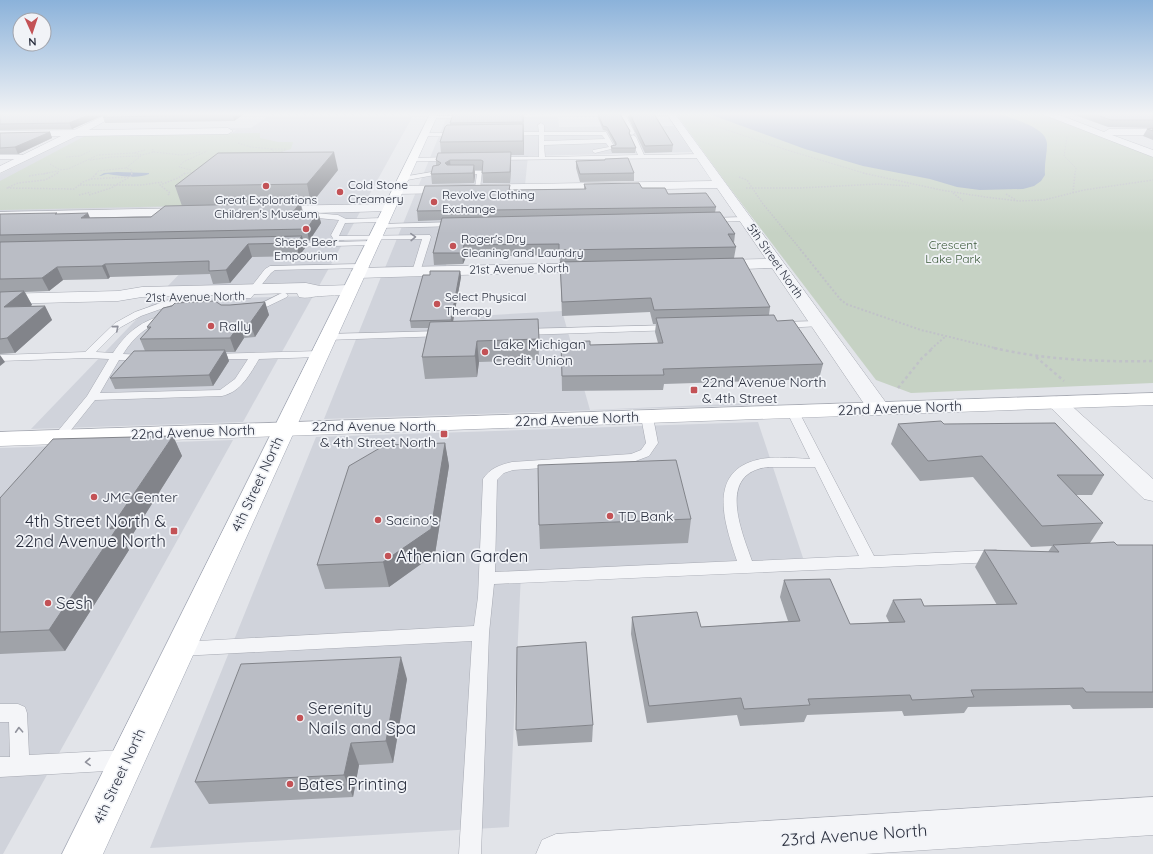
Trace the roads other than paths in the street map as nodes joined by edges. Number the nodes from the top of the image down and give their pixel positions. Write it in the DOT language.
graph roads {
  1 [pos="33,154"];
  2 [pos="417,154"];
  3 [pos="553,154"];
  4 [pos="542,155"];
  5 [pos="642,156"];
  6 [pos="701,156"];
  7 [pos="0,157"];
  8 [pos="27,157"];
  9 [pos="458,159"];
  10 [pos="488,159"];
  11 [pos="414,165"];
  12 [pos="0,170"];
  13 [pos="451,173"];
  14 [pos="459,179"];
  15 [pos="478,183"];
  16 [pos="400,184"];
  17 [pos="722,185"];
  18 [pos="312,210"];
  19 [pos="257,211"];
  20 [pos="203,212"];
  21 [pos="0,216"];
  22 [pos="384,218"];
  23 [pos="746,219"];
  24 [pos="698,220"];
  25 [pos="342,221"];
  26 [pos="468,224"];
  27 [pos="373,241"];
  28 [pos="277,245"];
  29 [pos="777,263"];
  30 [pos="706,265"];
  31 [pos="604,267"];
  32 [pos="360,270"];
  33 [pos="416,272"];
  34 [pos="349,290"];
  35 [pos="320,291"];
  36 [pos="250,293"];
  37 [pos="284,295"];
  38 [pos="118,296"];
  39 [pos="183,298"];
  40 [pos="0,299"];
  41 [pos="240,314"];
  42 [pos="174,316"];
  43 [pos="820,324"];
  44 [pos="772,325"];
  45 [pos="685,327"];
  46 [pos="510,332"];
  47 [pos="454,333"];
  48 [pos="323,345"];
  49 [pos="88,355"];
  50 [pos="256,355"];
  51 [pos="114,357"];
  52 [pos="0,358"];
  53 [pos="154,358"];
  54 [pos="203,358"];
  55 [pos="92,397"];
  56 [pos="1153,399"];
  57 [pos="1057,403"];
  58 [pos="879,409"];
  59 [pos="793,412"];
  60 [pos="647,417"];
  61 [pos="284,429"];
  62 [pos="0,439"];
  63 [pos="65,441"];
  64 [pos="819,462"];
  65 [pos="1153,493"];
  66 [pos="1011,555"];
  67 [pos="869,561"];
  68 [pos="747,567"];
  69 [pos="486,578"];
  70 [pos="482,633"];
  71 [pos="179,650"];
  72 [pos="0,713"];
  73 [pos="127,759"];
  74 [pos="20,765"];
  75 [pos="0,766"];
  76 [pos="1153,816"];
  77 [pos="82,854"];
  78 [pos="470,854"];
  79 [pos="556,854"];
  1 -- 8 [label="street"];
  2 -- 11 [label="main road, 4th Street North"];
  3 -- 4 [label="lane"];
  4 -- 5 [label="lane"];
  4 -- 10 [label="lane"];
  5 -- 6 [label="lane"];
  6 -- 17 [label="street, 5th Street North"];
  7 -- 8 [label="lane"];
  8 -- 12 [label="street"];
  9 -- 11 [label="lane"];
  11 -- 16 [label="main road, 4th Street North"];
  11 -- 16 [label="lane"];
  13 -- 15 [label="lane"];
  14 -- 15 [label="lane"];
  15 -- 16 [label="street"];
  15 -- 17 [label="street"];
  16 -- 22 [label="main road, 4th Street North"];
  17 -- 23 [label="street, 5th Street North"];
  18 -- 19 [label="street"];
  18 -- 22 [label="street"];
  18 -- 25 [label="lane"];
  20 -- 21 [label="street"];
  22 -- 25 [label="lane"];
  22 -- 26 [label="lane"];
  22 -- 27 [label="main road, 4th Street North"];
  23 -- 24 [label="lane"];
  23 -- 29 [label="street, 5th Street North"];
  25 -- 27 [label="lane"];
  27 -- 28 [label="lane"];
  27 -- 32 [label="main road, 4th Street North"];
  27 -- 33 [label="lane, one-way"];
  29 -- 30 [label="street"];
  29 -- 43 [label="street, 5th Street North"];
  31 -- 33 [label="street, 21st Avenue North"];
  32 -- 33 [label="street, 21st Avenue North"];
  32 -- 34 [label="main road, 4th Street North"];
  32 -- 36 [label="lane"];
  34 -- 35 [label="street, 21st Avenue North"];
  34 -- 48 [label="main road, 4th Street North"];
  35 -- 36 [label="street, 21st Avenue North"];
  35 -- 37 [label="street, 21st Avenue North"];
  36 -- 37 [label="street, 21st Avenue North"];
  36 -- 38 [label="street, 21st Avenue North"];
  36 -- 39 [label="street, 21st Avenue North"];
  37 -- 41 [label="lane"];
  38 -- 39 [label="street, 21st Avenue North"];
  38 -- 40 [label="street, 21st Avenue North"];
  49 -- 39 [label="lane, one-way"];
  42 -- 51 [label="lane"];
  43 -- 44 [label="lane"];
  43 -- 58 [label="street, 5th Street North"];
  45 -- 46 [label="lane"];
  47 -- 48 [label="lane"];
  48 -- 50 [label="lane"];
  48 -- 61 [label="main road, 4th Street North"];
  49 -- 51 [label="lane"];
  49 -- 52 [label="lane"];
  50 -- 54 [label="lane"];
  50 -- 55 [label="lane"];
  51 -- 53 [label="lane"];
  51 -- 55 [label="lane"];
  55 -- 63 [label="lane"];
  56 -- 57 [label="main road, 22nd Avenue North"];
  57 -- 58 [label="main road, 22nd Avenue North"];
  57 -- 65 [label="street"];
  58 -- 59 [label="main road, 22nd Avenue North"];
  59 -- 60 [label="main road, 22nd Avenue North"];
  59 -- 64 [label="lane"];
  60 -- 61 [label="main road, 22nd Avenue North"];
  60 -- 69 [label="lane"];
  61 -- 63 [label="main road, 22nd Avenue North"];
  61 -- 71 [label="main road, 4th Street North"];
  62 -- 63 [label="main road, 22nd Avenue North"];
  64 -- 67 [label="lane"];
  64 -- 68 [label="lane"];
  66 -- 67 [label="lane"];
  67 -- 68 [label="lane"];
  68 -- 69 [label="lane"];
  69 -- 70 [label="lane"];
  70 -- 71 [label="lane"];
  70 -- 78 [label="lane"];
  71 -- 73 [label="main road, 4th Street North"];
  74 -- 72 [label="lane, one-way"];
  73 -- 74 [label="lane, one-way"];
  73 -- 77 [label="main road, 4th Street North"];
  74 -- 75 [label="lane"];
  76 -- 79 [label="street, 23rd Avenue North"];
}
